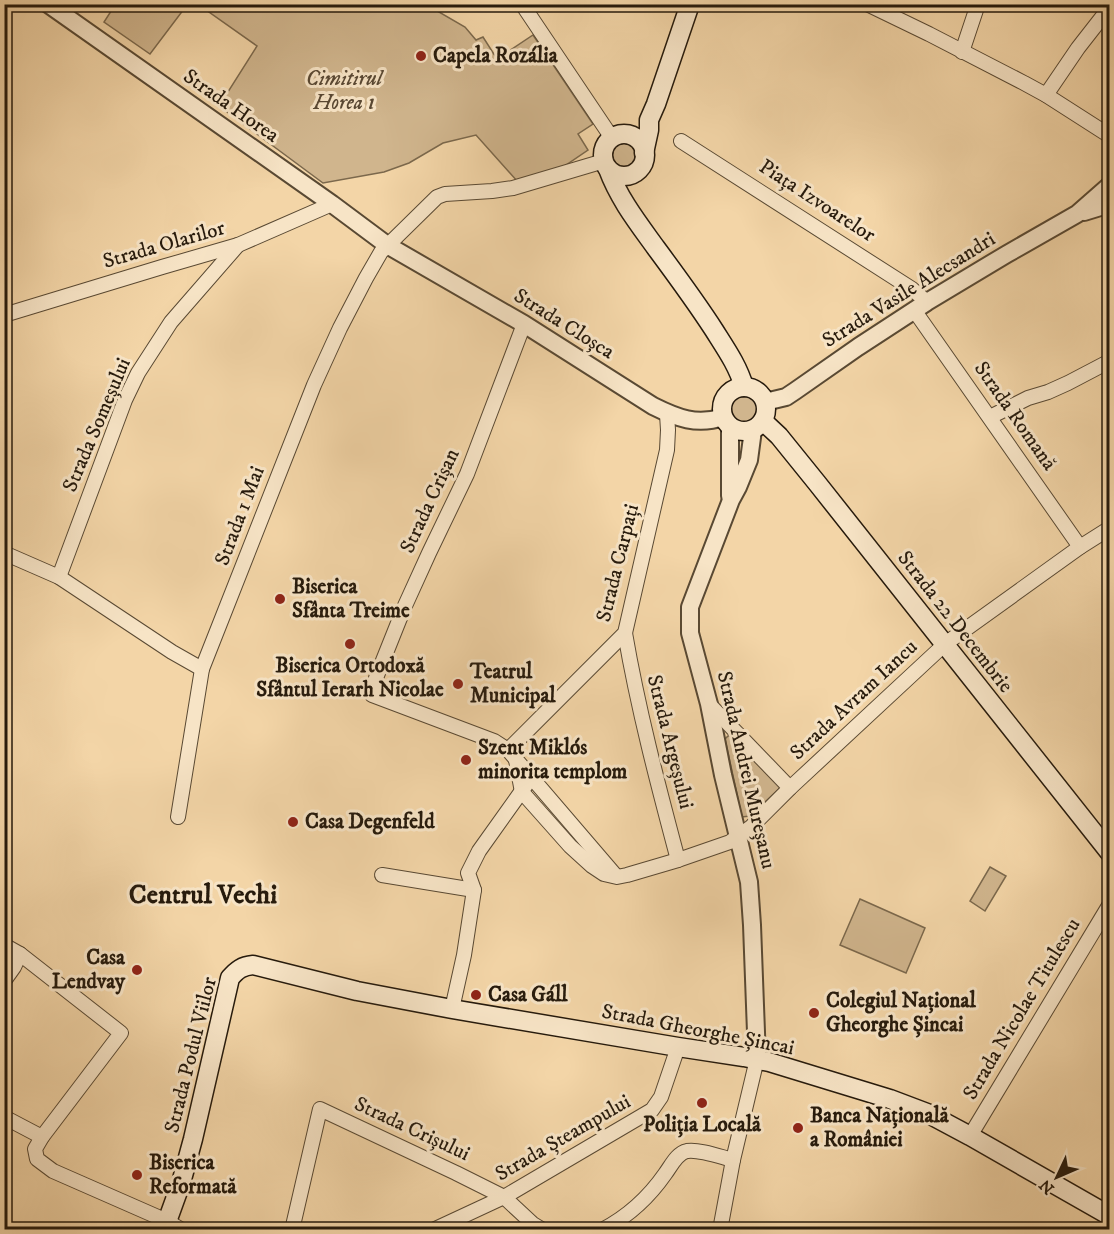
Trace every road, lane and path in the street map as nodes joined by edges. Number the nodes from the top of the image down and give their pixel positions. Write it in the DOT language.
graph roads {
  1 [pos="48,4"];
  2 [pos="522,4"];
  3 [pos="690,4"];
  4 [pos="867,4"];
  5 [pos="978,4"];
  6 [pos="1110,7"];
  7 [pos="962,52"];
  8 [pos="1046,95"];
  9 [pos="649,120"];
  10 [pos="617,136"];
  11 [pos="1110,136"];
  12 [pos="681,141"];
  13 [pos="642,161"];
  14 [pos="606,165"];
  15 [pos="1110,185"];
  16 [pos="332,204"];
  17 [pos="1110,204"];
  18 [pos="629,210"];
  19 [pos="1077,214"];
  20 [pos="238,245"];
  21 [pos="387,245"];
  22 [pos="921,306"];
  23 [pos="4,315"];
  24 [pos="524,324"];
  25 [pos="1110,362"];
  26 [pos="744,387"];
  27 [pos="765,402"];
  28 [pos="667,414"];
  29 [pos="990,417"];
  30 [pos="727,422"];
  31 [pos="758,425"];
  32 [pos="731,500"];
  33 [pos="1110,528"];
  34 [pos="1080,547"];
  35 [pos="4,553"];
  36 [pos="59,577"];
  37 [pos="625,633"];
  38 [pos="945,645"];
  39 [pos="202,669"];
  40 [pos="709,704"];
  41 [pos="512,755"];
  42 [pos="535,782"];
  43 [pos="790,788"];
  44 [pos="522,792"];
  45 [pos="178,817"];
  46 [pos="738,837"];
  47 [pos="1110,853"];
  48 [pos="678,860"];
  49 [pos="595,861"];
  50 [pos="382,875"];
  51 [pos="474,891"];
  52 [pos="1110,904"];
  53 [pos="4,945"];
  54 [pos="20,954"];
  55 [pos="246,966"];
  56 [pos="4,981"];
  57 [pos="452,1009"];
  58 [pos="678,1047"];
  59 [pos="757,1059"];
  60 [pos="4,1116"];
  61 [pos="970,1136"];
  62 [pos="42,1137"];
  63 [pos="733,1160"];
  64 [pos="504,1197"];
  65 [pos="1110,1216"];
  66 [pos="171,1227"];
  67 [pos="535,1228"];
  68 [pos="292,1230"];
  69 [pos="433,1230"];
  70 [pos="602,1230"];
  71 [pos="720,1230"];
  1 -- 16 [label="street, Strada Horea"];
  2 -- 10 [label="street"];
  3 -- 9 [label="main road"];
  4 -- 7 [label="street"];
  5 -- 7 [label="street"];
  6 -- 8 [label="street"];
  7 -- 8 [label="street"];
  8 -- 11 [label="street"];
  9 -- 10 [label="main road"];
  9 -- 13 [label="main road"];
  10 -- 13 [label="main road"];
  10 -- 14 [label="main road"];
  12 -- 22 [label="street, Piața Izvoarelor"];
  13 -- 14 [label="main road"];
  13 -- 18 [label="main road"];
  14 -- 18 [label="main road"];
  14 -- 21 [label="street, Strada 1 Mai"];
  15 -- 19 [label="street, Strada Vasile Alecsandri"];
  16 -- 20 [label="street, Strada Olarilor"];
  16 -- 21 [label="street, Strada Horea"];
  17 -- 19 [label="street, Strada Vasile Alecsandri"];
  18 -- 26 [label="main road"];
  19 -- 22 [label="street, Strada Vasile Alecsandri"];
  20 -- 23 [label="street, Strada Olarilor"];
  20 -- 36 [label="street, Strada Someșului"];
  21 -- 24 [label="street, Strada Cloșca"];
  21 -- 39 [label="street, Strada 1 Mai"];
  22 -- 27 [label="street, Strada Vasile Alecsandri"];
  22 -- 29 [label="street, Strada Romană"];
  24 -- 28 [label="street, Strada Cloșca"];
  24 -- 41 [label="street, Strada Crișan"];
  25 -- 29 [label="street"];
  26 -- 27 [label="main road"];
  26 -- 30 [label="main road"];
  27 -- 31 [label="main road"];
  28 -- 30 [label="street, Strada Cloșca"];
  28 -- 37 [label="street, Strada Carpați"];
  29 -- 34 [label="street, Strada Romană"];
  30 -- 31 [label="main road"];
  30 -- 32 [label="street, Strada Andrei Mureșanu"];
  31 -- 32 [label="street, Strada Andrei Mureșanu"];
  31 -- 38 [label="main road, Strada 22 Decembrie"];
  32 -- 40 [label="street, Strada Andrei Mureșanu"];
  33 -- 34 [label="street, Strada Avram Iancu"];
  34 -- 38 [label="street, Strada Avram Iancu"];
  35 -- 36 [label="street"];
  36 -- 39 [label="street"];
  37 -- 41 [label="street, Strada Carpați"];
  37 -- 48 [label="street, Strada Argeșului"];
  38 -- 43 [label="street, Strada Avram Iancu"];
  38 -- 47 [label="main road, Strada 22 Decembrie"];
  39 -- 45 [label="street, Strada 1 Mai"];
  40 -- 43 [label="street"];
  40 -- 46 [label="street, Strada Andrei Mureșanu"];
  41 -- 42 [label="street"];
  41 -- 44 [label="street"];
  42 -- 44 [label="street"];
  42 -- 49 [label="street"];
  43 -- 46 [label="street, Strada Avram Iancu"];
  44 -- 49 [label="street"];
  44 -- 51 [label="street"];
  46 -- 48 [label="street, Strada Avram Iancu"];
  46 -- 59 [label="street, Strada Andrei Mureșanu"];
  48 -- 49 [label="street, Strada Avram Iancu"];
  50 -- 51 [label="street"];
  51 -- 57 [label="street"];
  52 -- 61 [label="street, Strada Nicolae Titulescu"];
  53 -- 54 [label="street"];
  54 -- 56 [label="street"];
  54 -- 62 [label="street"];
  55 -- 57 [label="main road, Strada Gheorghe Șincai"];
  55 -- 66 [label="main road, Strada Podul Viilor"];
  57 -- 58 [label="main road, Strada Gheorghe Șincai"];
  58 -- 59 [label="main road, Strada Gheorghe Șincai"];
  58 -- 64 [label="street, Strada Șteampului"];
  59 -- 61 [label="main road, Strada Gheorghe Șincai"];
  59 -- 63 [label="street"];
  60 -- 62 [label="street"];
  61 -- 65 [label="main road, Strada Gheorghe Șincai"];
  62 -- 66 [label="street"];
  63 -- 70 [label="street"];
  63 -- 71 [label="street"];
  64 -- 67 [label="street, Strada Crișului"];
  64 -- 68 [label="street, Strada Crișului"];
  64 -- 69 [label="street, Strada Șteampului"];
}
